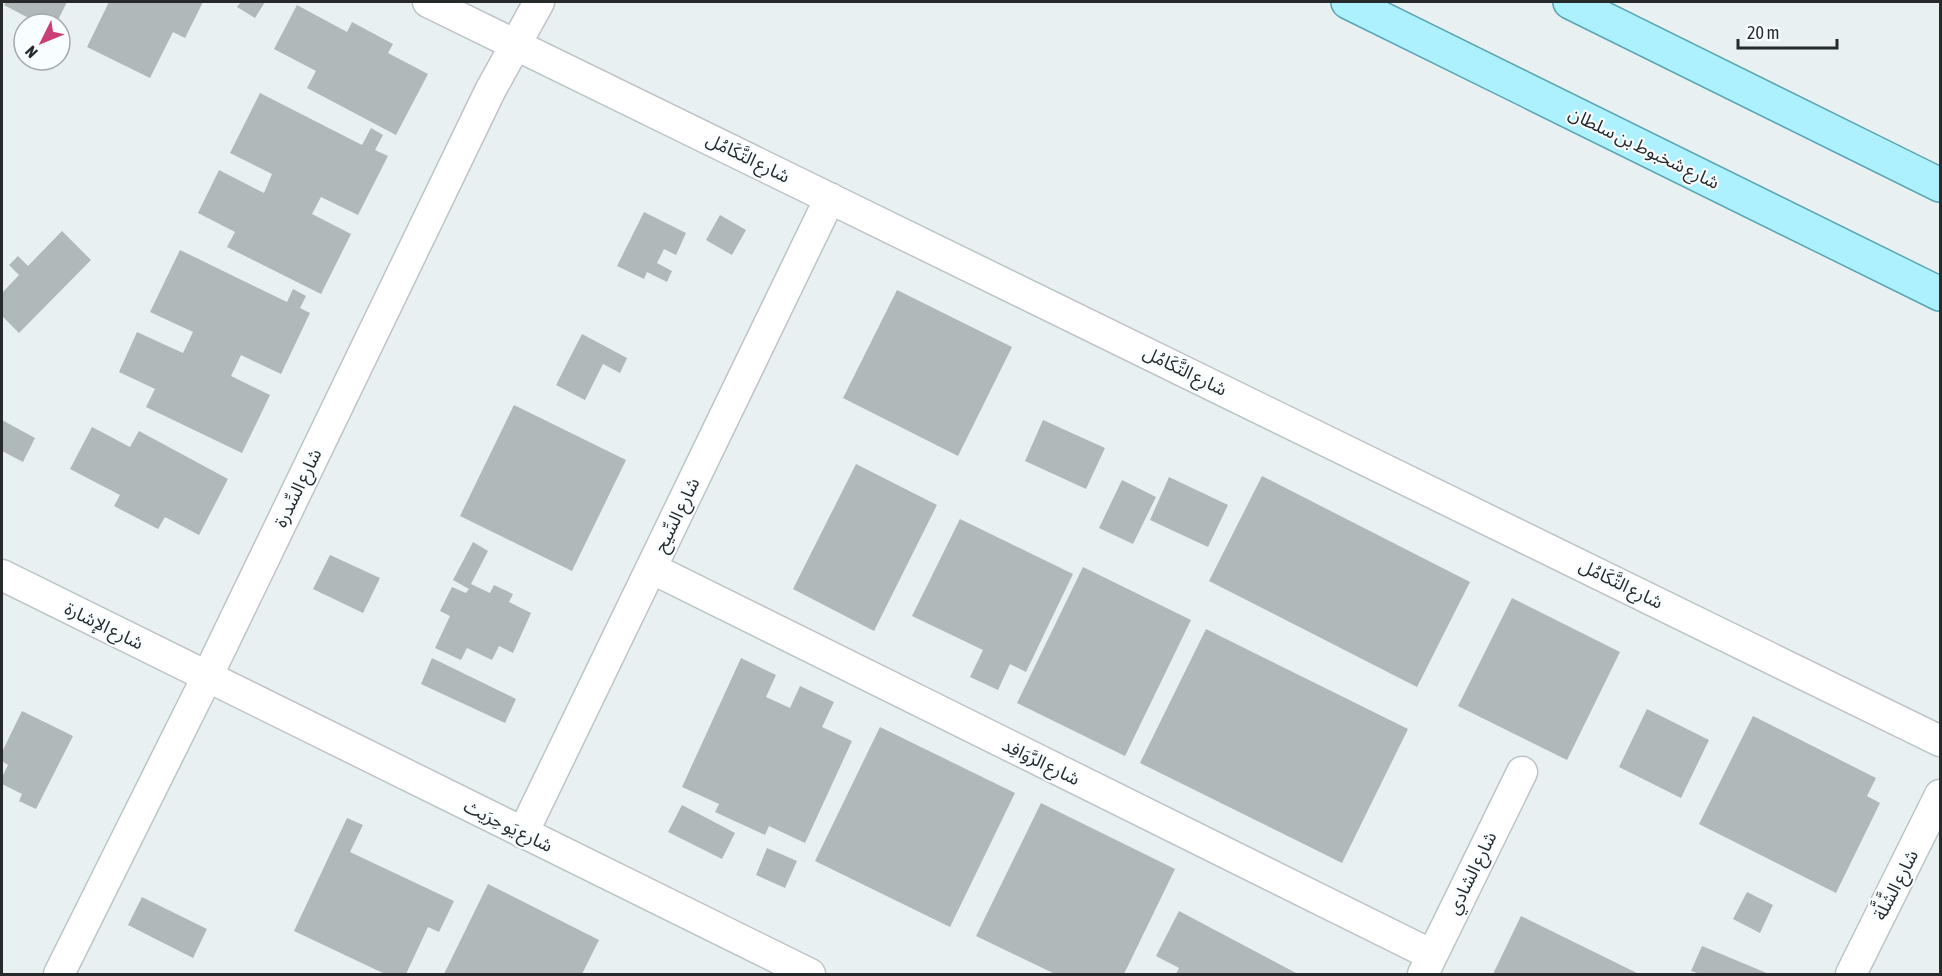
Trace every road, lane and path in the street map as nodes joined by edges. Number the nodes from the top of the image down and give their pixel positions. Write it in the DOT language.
graph roads {
  1 [pos="428,2"];
  2 [pos="539,2"];
  3 [pos="1348,2"];
  4 [pos="1570,2"];
  5 [pos="514,44"];
  6 [pos="1941,184"];
  7 [pos="830,198"];
  8 [pos="1941,294"];
  9 [pos="651,568"];
  10 [pos="2,575"];
  11 [pos="207,677"];
  12 [pos="1941,741"];
  13 [pos="1522,772"];
  14 [pos="1941,795"];
  15 [pos="523,833"];
  16 [pos="1427,965"];
  17 [pos="59,975"];
  18 [pos="810,975"];
  19 [pos="1851,975"];
  1 -- 5 [label="street, شارع التَّكَامُل"];
  2 -- 5 [label="street, شارع السِّدرة"];
  3 -- 8 [label="main road, شارع شخبوط بن سلطان"];
  4 -- 6 [label="main road"];
  5 -- 7 [label="street, شارع التَّكَامُل"];
  5 -- 11 [label="street, شارع السِّدرة"];
  7 -- 9 [label="street, شارع السِّيح"];
  7 -- 12 [label="street, شارع التَّكَامُل"];
  9 -- 15 [label="street, شارع السِّيح"];
  9 -- 16 [label="street, شارع الرَّوَافِد"];
  10 -- 11 [label="street, شارع الإشارة"];
  11 -- 15 [label="street, شارع يَو حِرَيث"];
  11 -- 17 [label="street, شارع السِّدرة"];
  13 -- 16 [label="street, شارع الشادي"];
  14 -- 19 [label="street, شارع الشَّلَّة"];
  15 -- 18 [label="street, شارع يَو حِرَيث"];
}
